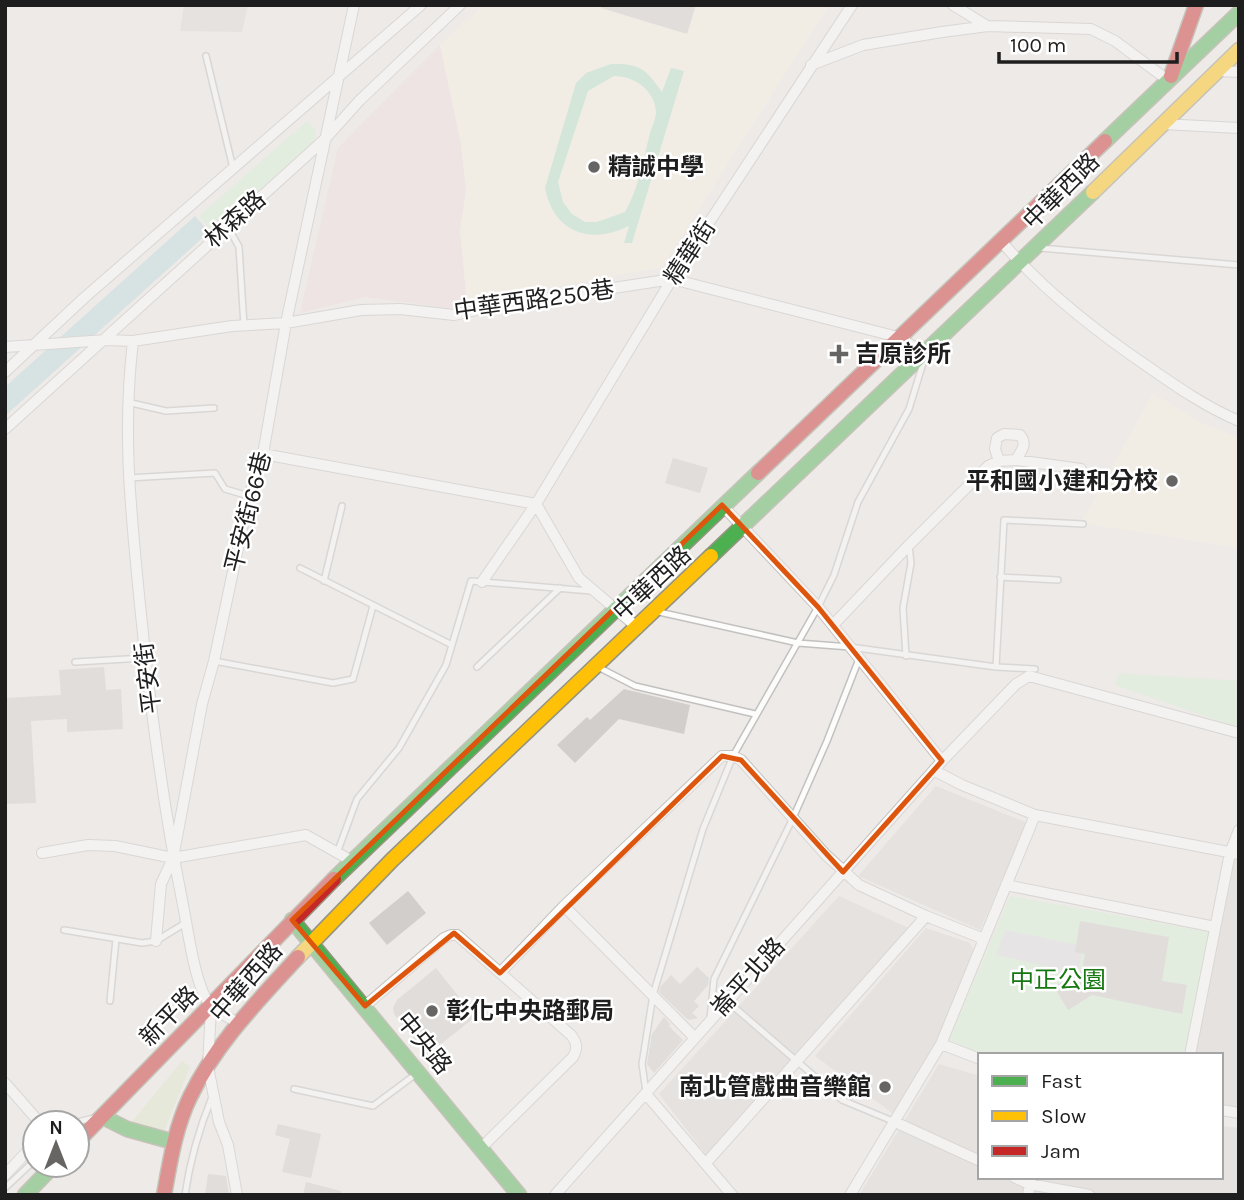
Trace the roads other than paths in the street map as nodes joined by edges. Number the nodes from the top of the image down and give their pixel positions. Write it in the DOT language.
graph roads {
  1 [pos="355,5"];
  2 [pos="421,5"];
  3 [pos="460,5"];
  4 [pos="852,5"];
  5 [pos="953,5"];
  6 [pos="1196,5"];
  7 [pos="1239,13"];
  8 [pos="988,26"];
  9 [pos="1239,50"];
  10 [pos="206,57"];
  11 [pos="811,65"];
  12 [pos="1217,71"];
  13 [pos="1239,72"];
  14 [pos="337,80"];
  15 [pos="1169,81"];
  16 [pos="1161,124"];
  17 [pos="1239,128"];
  18 [pos="325,139"];
  19 [pos="233,168"];
  20 [pos="228,225"];
  21 [pos="1001,241"];
  22 [pos="1036,248"];
  23 [pos="1020,263"];
  24 [pos="1239,265"];
  25 [pos="672,279"];
  26 [pos="286,323"];
  27 [pos="244,326"];
  28 [pos="898,337"];
  29 [pos="105,340"];
  30 [pos="134,341"];
  31 [pos="36,345"];
  32 [pos="5,347"];
  33 [pos="926,354"];
  34 [pos="5,372"];
  35 [pos="127,402"];
  36 [pos="214,408"];
  37 [pos="1239,421"];
  38 [pos="5,429"];
  39 [pos="263,454"];
  40 [pos="1016,460"];
  41 [pos="999,461"];
  42 [pos="1081,469"];
  43 [pos="128,478"];
  44 [pos="248,496"];
  45 [pos="536,504"];
  46 [pos="722,505"];
  47 [pos="342,506"];
  48 [pos="1083,524"];
  49 [pos="743,528"];
  50 [pos="909,545"];
  51 [pos="300,568"];
  52 [pos="1000,577"];
  53 [pos="1058,580"];
  54 [pos="324,581"];
  55 [pos="482,582"];
  56 [pos="560,588"];
  57 [pos="595,591"];
  58 [pos="373,606"];
  59 [pos="818,607"];
  60 [pos="614,608"];
  61 [pos="656,611"];
  62 [pos="833,625"];
  63 [pos="638,628"];
  64 [pos="798,643"];
  65 [pos="452,645"];
  66 [pos="850,647"];
  67 [pos="906,656"];
  68 [pos="144,658"];
  69 [pos="859,659"];
  70 [pos="214,661"];
  71 [pos="75,662"];
  72 [pos="598,666"];
  73 [pos="477,667"];
  74 [pos="996,667"];
  75 [pos="1030,671"];
  76 [pos="755,714"];
  77 [pos="1239,733"];
  78 [pos="733,756"];
  79 [pos="942,761"];
  80 [pos="934,771"];
  81 [pos="1035,815"];
  82 [pos="793,818"];
  83 [pos="1239,830"];
  84 [pos="42,853"];
  85 [pos="337,853"];
  86 [pos="1234,853"];
  87 [pos="173,858"];
  88 [pos="352,861"];
  89 [pos="843,872"];
  90 [pos="1006,885"];
  91 [pos="564,906"];
  92 [pos="926,916"];
  93 [pos="292,920"];
  94 [pos="187,922"];
  95 [pos="1215,927"];
  96 [pos="64,930"];
  97 [pos="116,939"];
  98 [pos="984,939"];
  99 [pos="156,941"];
  100 [pos="312,942"];
  101 [pos="500,974"];
  102 [pos="653,995"];
  103 [pos="110,1000"];
  104 [pos="727,1000"];
  105 [pos="211,1006"];
  106 [pos="365,1006"];
  107 [pos="710,1020"];
  108 [pos="238,1023"];
  109 [pos="694,1037"];
  110 [pos="941,1044"];
  111 [pos="1190,1053"];
  112 [pos="978,1058"];
  113 [pos="796,1061"];
  114 [pos="208,1067"];
  115 [pos="418,1072"];
  116 [pos="5,1083"];
  117 [pos="294,1089"];
  118 [pos="215,1091"];
  119 [pos="646,1094"];
  120 [pos="28,1109"];
  121 [pos="103,1116"];
  122 [pos="91,1119"];
  123 [pos="895,1122"];
  124 [pos="91,1128"];
  125 [pos="174,1142"];
  126 [pos="480,1149"];
  127 [pos="21,1158"];
  128 [pos="978,1160"];
  129 [pos="706,1163"];
  130 [pos="21,1173"];
  131 [pos="5,1175"];
  132 [pos="40,1179"];
  133 [pos="1029,1185"];
  134 [pos="5,1188"];
  135 [pos="25,1195"];
  136 [pos="164,1195"];
  137 [pos="185,1195"];
  138 [pos="237,1195"];
  139 [pos="519,1195"];
  140 [pos="555,1195"];
  141 [pos="732,1195"];
  142 [pos="850,1195"];
  143 [pos="1089,1195"];
  1 -- 14 [label="street, 平安街66巷"];
  2 -- 14 [label="street, 林森路"];
  3 -- 18 [label="street, 林森路"];
  4 -- 11 [label="street, 精華街"];
  5 -- 8 [label="street"];
  6 -- 15 [label="main road"];
  7 -- 15 [label="main road, 中華西路"];
  8 -- 11 [label="street"];
  8 -- 15 [label="street"];
  9 -- 12 [label="main road, 中華西路"];
  10 -- 19 [label="lane"];
  11 -- 25 [label="street, 精華街"];
  12 -- 13 [label="street"];
  12 -- 16 [label="main road, 中華西路"];
  14 -- 18 [label="street, 平安街66巷"];
  14 -- 19 [label="street, 林森路"];
  15 -- 21 [label="main road, 中華西路"];
  16 -- 17 [label="street"];
  16 -- 22 [label="main road, 中華西路"];
  18 -- 20 [label="street, 林森路"];
  18 -- 26 [label="street, 平安街66巷"];
  19 -- 31 [label="street, 林森路"];
  20 -- 27 [label="lane"];
  20 -- 29 [label="street, 林森路"];
  21 -- 23 [label="street"];
  21 -- 28 [label="main road, 中華西路"];
  22 -- 23 [label="main road, 中華西路"];
  22 -- 24 [label="lane"];
  23 -- 33 [label="main road, 中華西路"];
  23 -- 37 [label="street"];
  25 -- 26 [label="street, 中華西路250巷"];
  25 -- 28 [label="street, 中華西路250巷"];
  25 -- 45 [label="street, 精華街"];
  26 -- 27 [label="street, 中華西路250巷"];
  26 -- 39 [label="street, 平安街66巷"];
  27 -- 30 [label="street, 中華西路250巷"];
  28 -- 33 [label="street, 中華西路250巷"];
  28 -- 46 [label="main road, 中華西路"];
  29 -- 30 [label="street"];
  29 -- 31 [label="street"];
  29 -- 38 [label="street, 林森路"];
  30 -- 35 [label="street, 平安街"];
  31 -- 32 [label="street"];
  31 -- 34 [label="street, 林森路"];
  33 -- 49 [label="main road, 中華西路"];
  33 -- 59 [label="lane"];
  35 -- 36 [label="lane"];
  35 -- 43 [label="street, 平安街"];
  39 -- 44 [label="street, 平安街66巷"];
  39 -- 45 [label="street"];
  40 -- 41 [label="street"];
  40 -- 41 [label="street"];
  40 -- 42 [label="street"];
  41 -- 50 [label="street"];
  43 -- 44 [label="lane"];
  43 -- 68 [label="street, 平安街"];
  44 -- 70 [label="street, 平安街66巷"];
  45 -- 55 [label="street, 精華街"];
  45 -- 57 [label="street"];
  46 -- 49 [label="street"];
  46 -- 60 [label="main road, 中華西路"];
  47 -- 54 [label="lane"];
  48 -- 52 [label="lane"];
  49 -- 59 [label="street"];
  49 -- 61 [label="main road, 中華西路"];
  50 -- 62 [label="street"];
  50 -- 67 [label="lane"];
  51 -- 54 [label="lane"];
  52 -- 53 [label="lane"];
  52 -- 74 [label="lane"];
  54 -- 58 [label="lane"];
  55 -- 56 [label="lane"];
  55 -- 65 [label="lane"];
  56 -- 57 [label="lane"];
  56 -- 73 [label="lane"];
  57 -- 60 [label="street"];
  58 -- 65 [label="lane"];
  58 -- 70 [label="lane"];
  59 -- 62 [label="street"];
  59 -- 64 [label="lane"];
  60 -- 63 [label="street"];
  60 -- 88 [label="main road, 中華西路"];
  61 -- 63 [label="main road, 中華西路"];
  61 -- 64 [label="lane"];
  62 -- 66 [label="street"];
  63 -- 72 [label="main road, 中華西路"];
  64 -- 66 [label="lane"];
  64 -- 76 [label="lane"];
  65 -- 85 [label="lane"];
  66 -- 67 [label="lane"];
  66 -- 69 [label="street"];
  67 -- 74 [label="lane"];
  68 -- 71 [label="lane"];
  68 -- 87 [label="street, 平安街"];
  69 -- 79 [label="street"];
  69 -- 82 [label="lane"];
  70 -- 87 [label="street, 平安街66巷"];
  72 -- 76 [label="lane"];
  72 -- 100 [label="main road, 中華西路"];
  74 -- 75 [label="lane"];
  75 -- 77 [label="street"];
  75 -- 79 [label="street, 崙平北路"];
  76 -- 78 [label="lane"];
  78 -- 82 [label="street"];
  78 -- 91 [label="street"];
  78 -- 102 [label="lane"];
  79 -- 80 [label="street, 崙平北路"];
  80 -- 81 [label="street"];
  80 -- 89 [label="street, 崙平北路"];
  81 -- 86 [label="street"];
  81 -- 90 [label="street"];
  82 -- 89 [label="street"];
  82 -- 107 [label="lane"];
  83 -- 86 [label="street"];
  84 -- 87 [label="street"];
  85 -- 87 [label="street"];
  85 -- 88 [label="street"];
  86 -- 95 [label="street"];
  87 -- 94 [label="street, 平安街"];
  87 -- 99 [label="street, 平安街66巷"];
  88 -- 93 [label="main road, 中華西路"];
  89 -- 92 [label="street"];
  89 -- 104 [label="street, 崙平北路"];
  90 -- 95 [label="street"];
  90 -- 98 [label="street"];
  91 -- 101 [label="street"];
  91 -- 102 [label="street"];
  92 -- 98 [label="street"];
  92 -- 113 [label="street"];
  93 -- 100 [label="main road, 中央路"];
  93 -- 105 [label="main road, 新平路"];
  94 -- 99 [label="lane"];
  94 -- 105 [label="street, 平安街"];
  95 -- 111 [label="street"];
  96 -- 97 [label="lane"];
  97 -- 99 [label="lane"];
  97 -- 103 [label="lane"];
  98 -- 110 [label="street"];
  100 -- 106 [label="main road, 中央路"];
  100 -- 108 [label="main road, 中華西路"];
  101 -- 106 [label="street"];
  101 -- 126 [label="street"];
  102 -- 109 [label="street"];
  102 -- 119 [label="lane"];
  104 -- 107 [label="street, 崙平北路"];
  104 -- 113 [label="lane"];
  105 -- 108 [label="street"];
  105 -- 114 [label="street"];
  105 -- 121 [label="main road, 新平路"];
  106 -- 115 [label="main road, 中央路"];
  107 -- 109 [label="street, 崙平北路"];
  108 -- 114 [label="main road, 中華西路"];
  109 -- 119 [label="street, 崙平北路"];
  110 -- 112 [label="street"];
  110 -- 123 [label="street"];
  113 -- 123 [label="lane"];
  113 -- 129 [label="street"];
  114 -- 118 [label="street"];
  114 -- 125 [label="main road, 中華西路"];
  115 -- 117 [label="lane"];
  115 -- 126 [label="main road, 中央路"];
  116 -- 120 [label="street"];
  118 -- 137 [label="lane"];
  118 -- 138 [label="street"];
  119 -- 129 [label="street"];
  119 -- 140 [label="street, 崙平北路"];
  121 -- 122 [label="lane"];
  121 -- 124 [label="main road, 新平路"];
  121 -- 125 [label="main road"];
  123 -- 128 [label="street"];
  123 -- 142 [label="street"];
  125 -- 136 [label="main road, 中華西路"];
  126 -- 139 [label="main road, 中央路"];
  127 -- 131 [label="street"];
  129 -- 141 [label="street"];
  130 -- 134 [label="lane"];
  132 -- 135 [label="main road"];
  133 -- 143 [label="street"];
}
